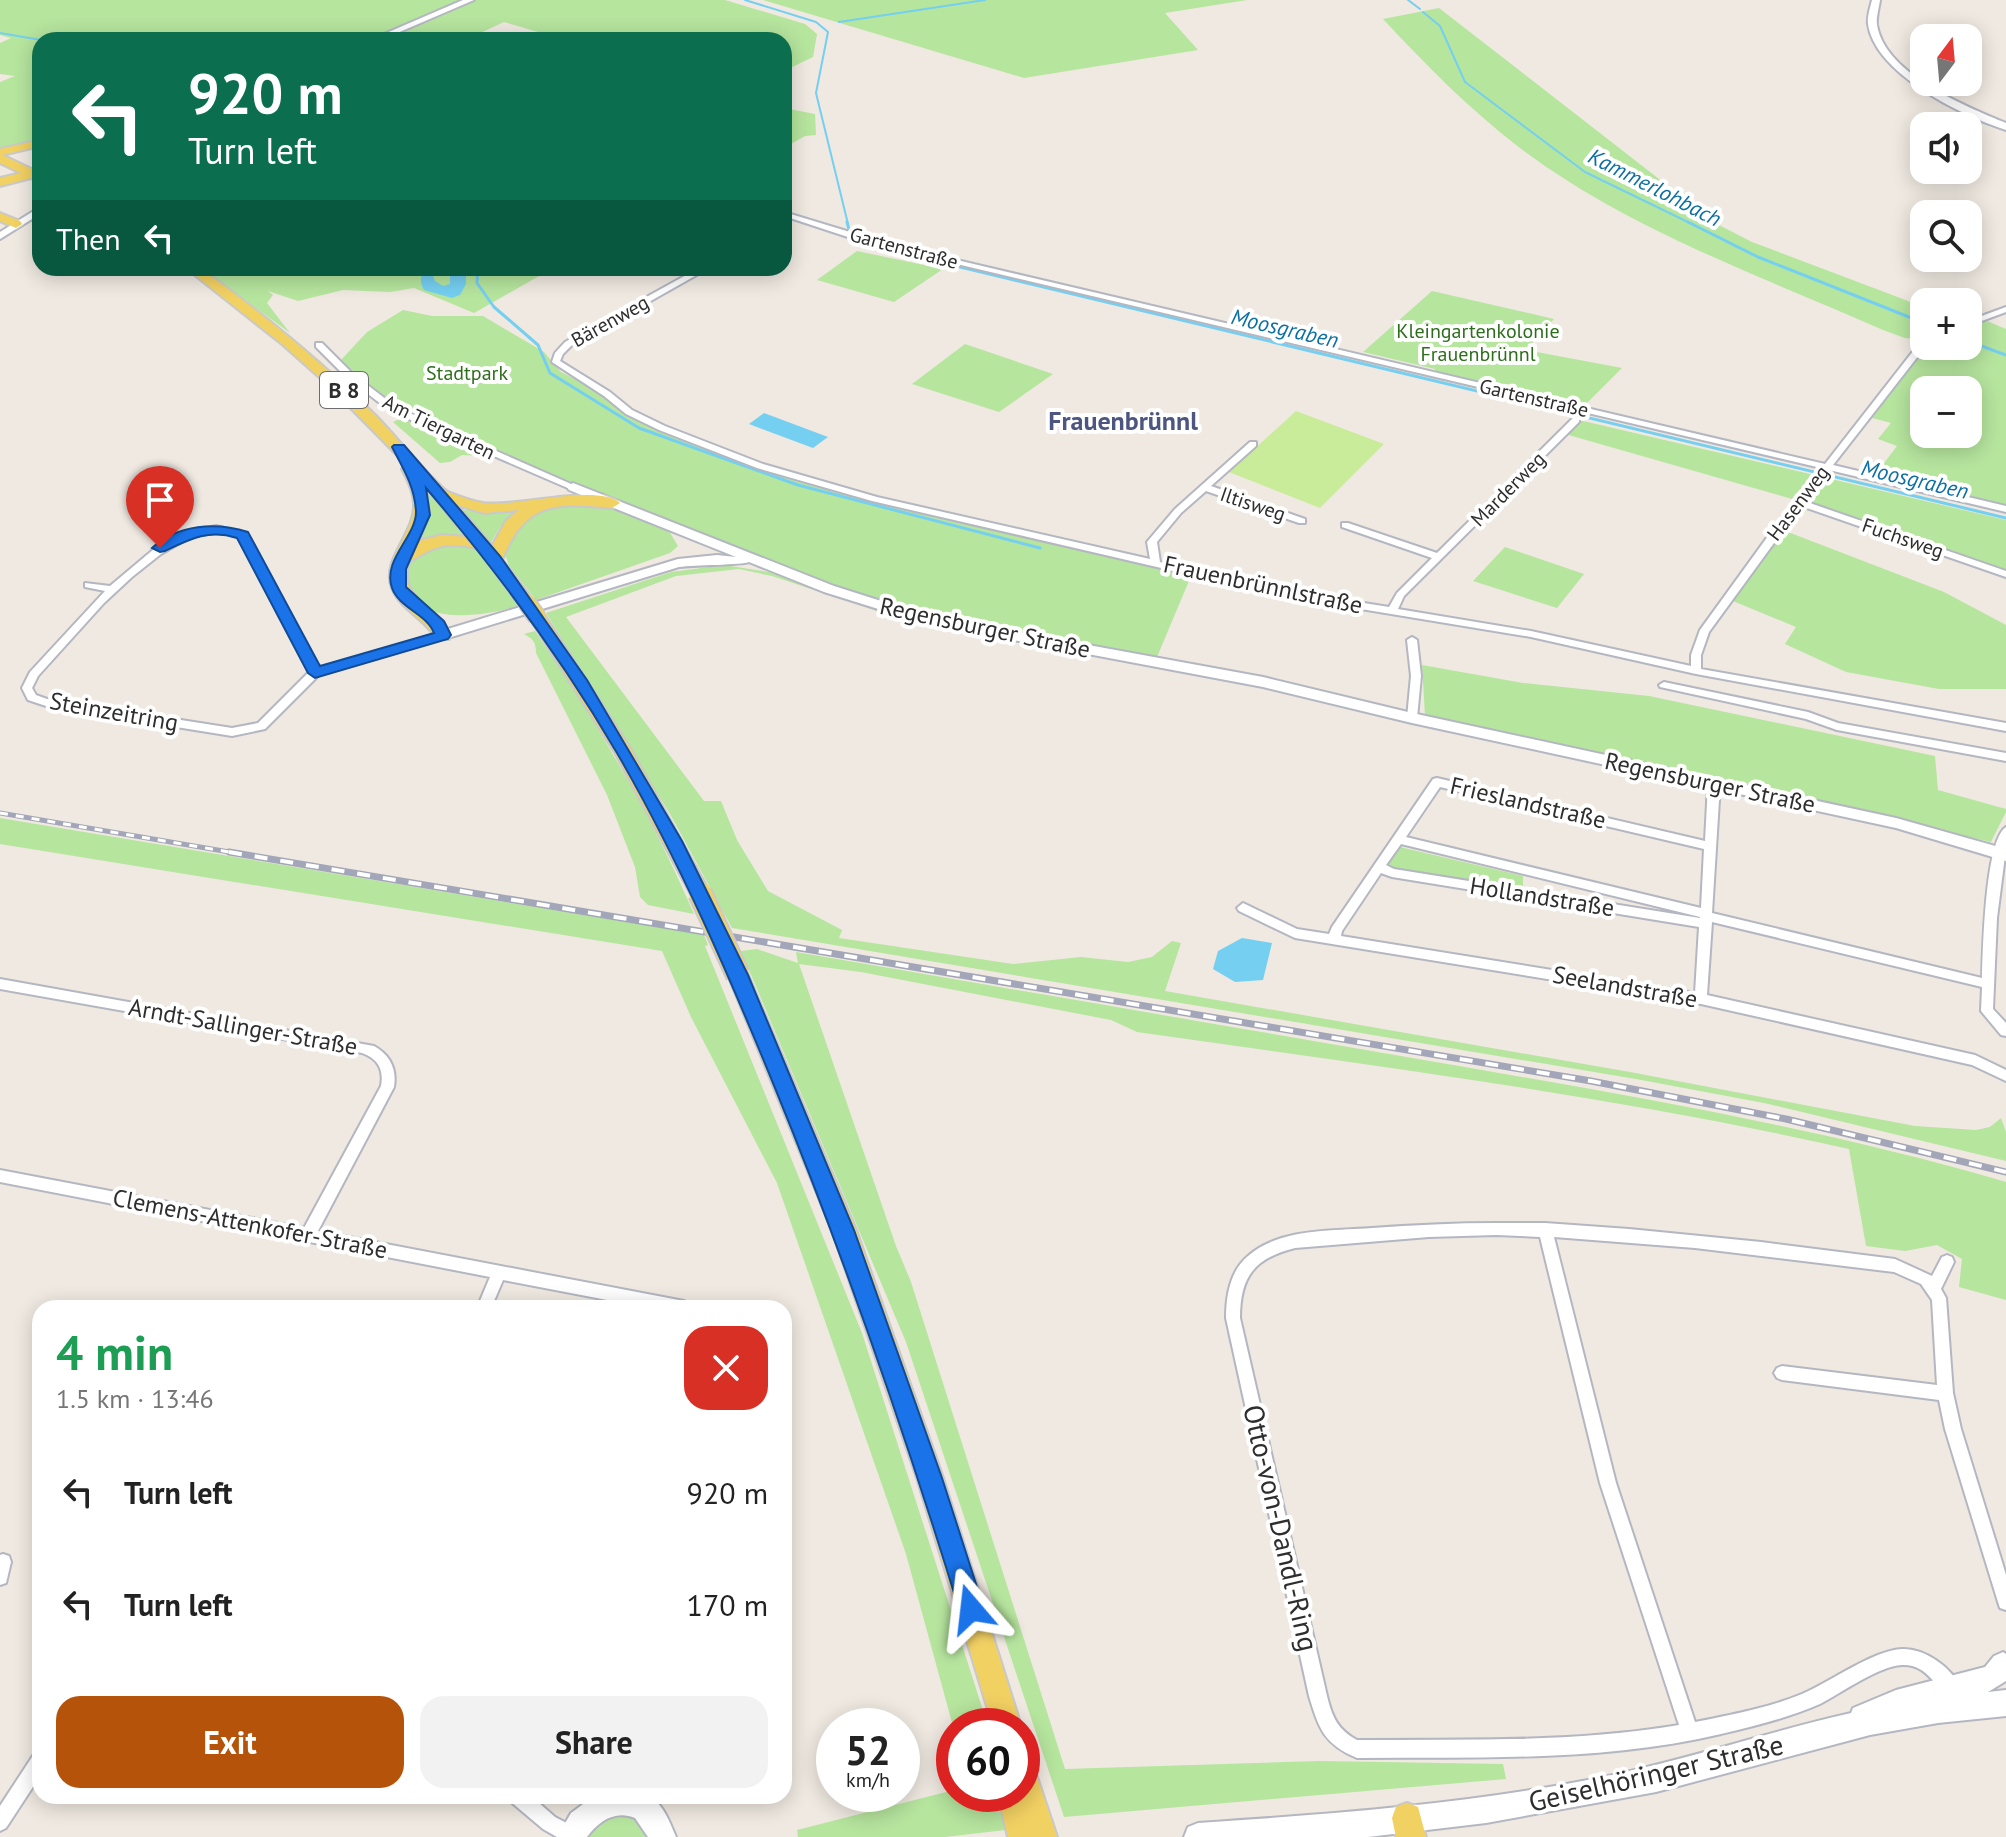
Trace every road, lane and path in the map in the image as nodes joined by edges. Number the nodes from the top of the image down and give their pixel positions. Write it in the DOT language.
graph roads {
  1 [pos="470,0"];
  2 [pos="1876,0"];
  3 [pos="393,32"];
  4 [pos="2006,127"];
  5 [pos="32,145"];
  6 [pos="6,166"];
  7 [pos="32,174"];
  8 [pos="32,215"];
  9 [pos="0,217"];
  10 [pos="794,217"];
  11 [pos="16,224"];
  12 [pos="0,236"];
  13 [pos="202,276"];
  14 [pos="691,276"];
  15 [pos="2006,309"];
  16 [pos="1982,318"];
  17 [pos="319,345"];
  18 [pos="559,353"];
  19 [pos="1910,359"];
  20 [pos="1576,420"];
  21 [pos="1253,444"];
  22 [pos="399,447"];
  23 [pos="1822,472"];
  24 [pos="1204,487"];
  25 [pos="568,494"];
  26 [pos="443,495"];
  27 [pos="612,503"];
  28 [pos="1800,503"];
  29 [pos="2006,509"];
  30 [pos="1302,521"];
  31 [pos="1345,525"];
  32 [pos="709,541"];
  33 [pos="483,545"];
  34 [pos="1439,557"];
  35 [pos="495,559"];
  36 [pos="697,560"];
  37 [pos="1155,563"];
  38 [pos="401,564"];
  39 [pos="768,565"];
  40 [pos="656,569"];
  41 [pos="2006,574"];
  42 [pos="88,585"];
  43 [pos="114,590"];
  44 [pos="1392,611"];
  45 [pos="443,635"];
  46 [pos="1412,640"];
  47 [pos="1696,671"];
  48 [pos="315,673"];
  49 [pos="1664,685"];
  50 [pos="1412,718"];
  51 [pos="2006,727"];
  52 [pos="2006,757"];
  53 [pos="1714,784"];
  54 [pos="2006,831"];
  55 [pos="1398,839"];
  56 [pos="1710,846"];
  57 [pos="2003,854"];
  58 [pos="1379,867"];
  59 [pos="1243,908"];
  60 [pos="1706,918"];
  61 [pos="1334,940"];
  62 [pos="0,984"];
  63 [pos="1988,984"];
  64 [pos="1701,999"];
  65 [pos="2006,1031"];
  66 [pos="2006,1076"];
  67 [pos="0,1176"];
  68 [pos="1545,1229"];
  69 [pos="308,1235"];
  70 [pos="1947,1262"];
  71 [pos="499,1272"];
  72 [pos="1934,1288"];
  73 [pos="487,1300"];
  74 [pos="643,1300"];
  75 [pos="1782,1373"];
  76 [pos="1945,1393"];
  77 [pos="0,1563"];
  78 [pos="0,1577"];
  79 [pos="2006,1602"];
  80 [pos="987,1661"];
  81 [pos="2005,1667"];
  82 [pos="1952,1688"];
  83 [pos="2006,1703"];
  84 [pos="994,1708"];
  85 [pos="1001,1708"];
  86 [pos="1690,1732"];
  87 [pos="1826,1732"];
  88 [pos="32,1772"];
  89 [pos="526,1804"];
  90 [pos="604,1804"];
  91 [pos="649,1804"];
  92 [pos="1017,1812"];
  93 [pos="1034,1812"];
  94 [pos="0,1822"];
  95 [pos="1409,1828"];
  96 [pos="572,1836"];
  97 [pos="662,1837"];
  98 [pos="1023,1837"];
  99 [pos="1042,1837"];
  100 [pos="1198,1837"];
  1 -- 3 [label="street"];
  2 -- 4 [label="main road"];
  5 -- 6 [label="main road"];
  6 -- 7 [label="main road"];
  8 -- 11 [label="street"];
  9 -- 11 [label="main road"];
  10 -- 23 [label="street, Gartenstraße"];
  11 -- 12 [label="street"];
  13 -- 22 [label="main road, B 8"];
  14 -- 18 [label="street, Bärenweg"];
  15 -- 16 [label="street"];
  17 -- 25 [label="street, Am Tiergarten"];
  18 -- 37 [label="street, Frauenbrünnlstraße"];
  19 -- 23 [label="street, Hasenweg"];
  20 -- 34 [label="street, Marderweg"];
  21 -- 24 [label="street, Iltisweg"];
  22 -- 26 [label="main road, B 8"];
  22 -- 38 [label="main road"];
  23 -- 28 [label="street, Hasenweg"];
  23 -- 29 [label="street, Gartenstraße"];
  24 -- 30 [label="street, Iltisweg"];
  24 -- 37 [label="street, Iltisweg"];
  25 -- 26 [label="main road"];
  25 -- 27 [label="main road"];
  25 -- 35 [label="main road"];
  26 -- 33 [label="main road, B 8"];
  27 -- 32 [label="street, Regensburger Straße"];
  28 -- 41 [label="street, Fuchsweg"];
  28 -- 47 [label="street, Hasenweg"];
  31 -- 34 [label="street"];
  32 -- 36 [label="street"];
  32 -- 39 [label="street, Regensburger Straße"];
  32 -- 40 [label="street"];
  33 -- 35 [label="main road, B 8"];
  33 -- 38 [label="main road"];
  34 -- 44 [label="street, Marderweg"];
  35 -- 80 [label="main road, B 8, bridge"];
  36 -- 39 [label="street"];
  36 -- 40 [label="street"];
  37 -- 44 [label="street, Frauenbrünnlstraße"];
  38 -- 45 [label="main road"];
  39 -- 50 [label="street, Regensburger Straße"];
  40 -- 45 [label="street"];
  42 -- 43 [label="street"];
  43 -- 48 [label="street, Steinzeitring"];
  43 -- 48 [label="street, Steinzeitring"];
  44 -- 47 [label="street, Frauenbrünnlstraße"];
  45 -- 48 [label="street, Steinzeitring"];
  46 -- 50 [label="street"];
  47 -- 51 [label="street, Frauenbrünnlstraße"];
  49 -- 52 [label="street"];
  50 -- 53 [label="street, Regensburger Straße"];
  53 -- 56 [label="street"];
  53 -- 57 [label="street, Regensburger Straße"];
  54 -- 57 [label="street"];
  55 -- 56 [label="street, Frieslandstraße"];
  55 -- 58 [label="street, Frieslandstraße"];
  55 -- 60 [label="street, Hollandstraße"];
  56 -- 60 [label="street"];
  57 -- 63 [label="street"];
  58 -- 60 [label="street, Hollandstraße"];
  58 -- 61 [label="street, Frieslandstraße"];
  59 -- 61 [label="street, Seelandstraße"];
  60 -- 63 [label="street, Hollandstraße"];
  60 -- 64 [label="street"];
  61 -- 64 [label="street, Seelandstraße"];
  62 -- 69 [label="street, Arndt-Sallinger-Straße"];
  63 -- 65 [label="street"];
  64 -- 66 [label="street, Seelandstraße"];
  67 -- 69 [label="street, Clemens-Attenkofer-Straße"];
  68 -- 72 [label="street, Otto-von-Dandl-Ring"];
  68 -- 86 [label="street"];
  68 -- 86 [label="street, Otto-von-Dandl-Ring"];
  69 -- 71 [label="street, Clemens-Attenkofer-Straße"];
  70 -- 72 [label="street"];
  71 -- 73 [label="street"];
  71 -- 74 [label="street, Clemens-Attenkofer-Straße"];
  72 -- 76 [label="street"];
  75 -- 76 [label="street"];
  76 -- 79 [label="street"];
  77 -- 78 [label="street"];
  80 -- 84 [label="main road"];
  80 -- 85 [label="main road, B 8"];
  81 -- 82 [label="main road, Geiselhöringer Straße"];
  82 -- 86 [label="street, Otto-von-Dandl-Ring"];
  82 -- 87 [label="main road, Geiselhöringer Straße"];
  83 -- 87 [label="main road, Geiselhöringer Straße"];
  87 -- 95 [label="main road, Geiselhöringer Straße"];
  88 -- 94 [label="street"];
  89 -- 96 [label="street"];
  90 -- 96 [label="main road"];
  91 -- 97 [label="main road"];
  92 -- 98 [label="main road"];
  93 -- 99 [label="main road"];
  95 -- 100 [label="main road, Geiselhöringer Straße"];
}
